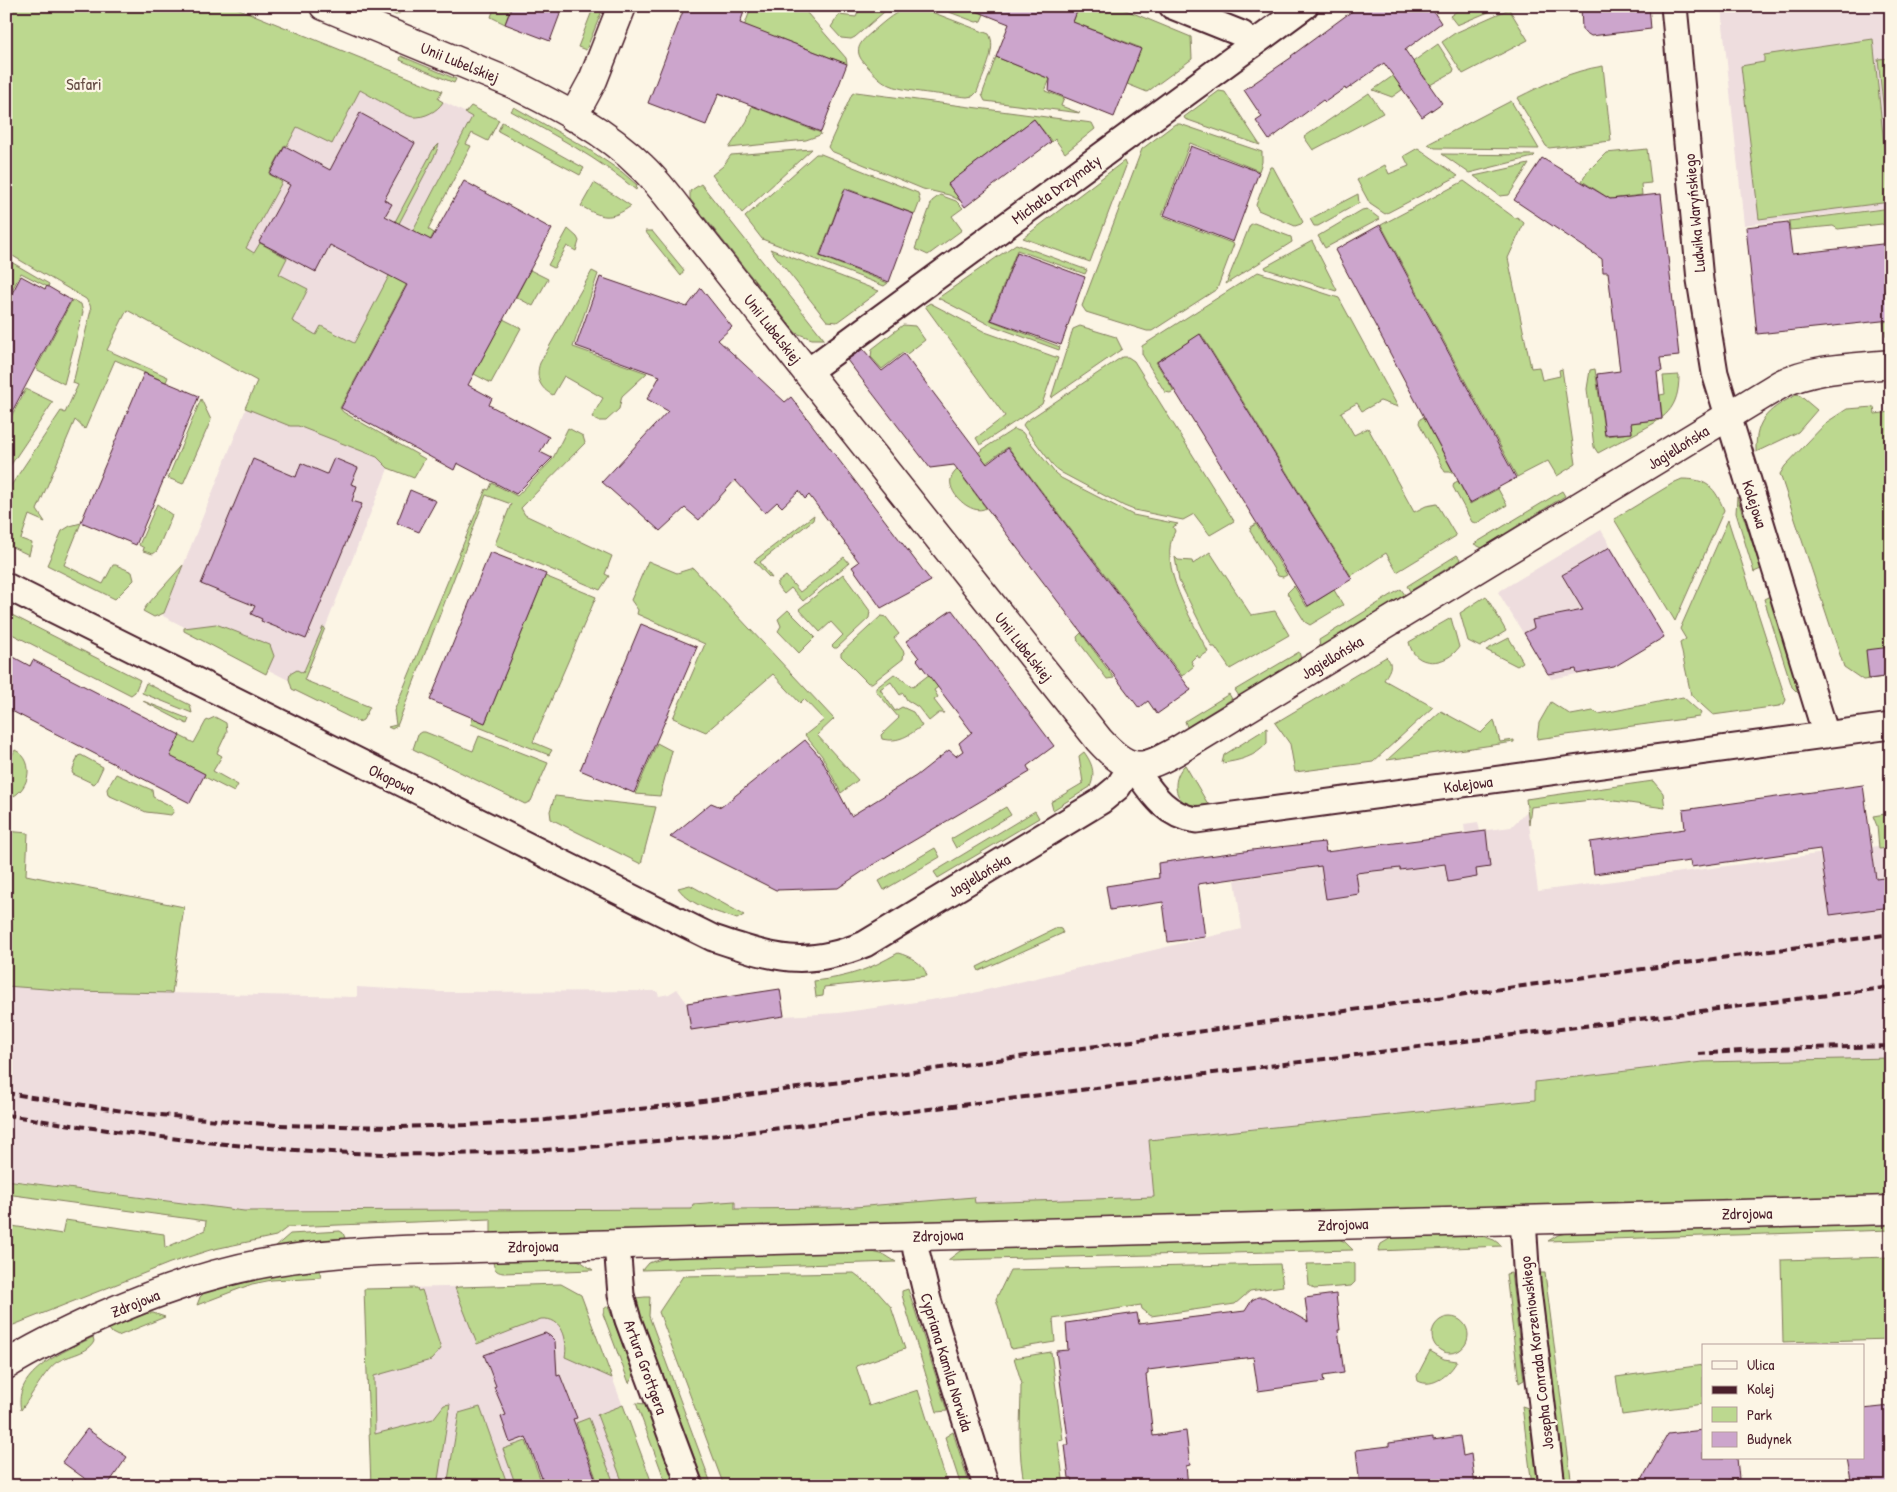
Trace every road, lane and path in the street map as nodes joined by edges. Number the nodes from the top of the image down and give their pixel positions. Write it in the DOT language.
graph roads {
  1 [pos="324,6"];
  2 [pos="622,6"];
  3 [pos="1172,6"];
  4 [pos="1305,6"];
  5 [pos="1674,6"];
  6 [pos="1252,45"];
  7 [pos="573,117"];
  8 [pos="1891,364"];
  9 [pos="807,372"];
  10 [pos="1728,416"];
  11 [pos="6,586"];
  12 [pos="1891,726"];
  13 [pos="1826,735"];
  14 [pos="1132,765"];
  15 [pos="783,958"];
  16 [pos="1891,1210"];
  17 [pos="1524,1220"];
  18 [pos="914,1236"];
  19 [pos="617,1244"];
  20 [pos="6,1365"];
  21 [pos="690,1486"];
  22 [pos="986,1486"];
  23 [pos="1552,1486"];
  1 -- 7 [label="street, Unii Lubelskiej"];
  2 -- 7 [label="street"];
  3 -- 6 [label="street"];
  4 -- 6 [label="street, Michała Drzymały"];
  5 -- 10 [label="street, Ludwika Waryńskiego"];
  6 -- 9 [label="street, Michała Drzymały"];
  7 -- 9 [label="street, Unii Lubelskiej"];
  8 -- 10 [label="street, Jagiellońska"];
  9 -- 14 [label="street, Unii Lubelskiej"];
  10 -- 13 [label="street, Kolejowa"];
  10 -- 14 [label="street, Jagiellońska"];
  11 -- 15 [label="street, Okopowa"];
  12 -- 13 [label="street, Kolejowa"];
  13 -- 14 [label="street, Kolejowa"];
  14 -- 15 [label="street, Jagiellońska"];
  16 -- 17 [label="street, Zdrojowa"];
  17 -- 18 [label="street, Zdrojowa"];
  17 -- 23 [label="street, Josepha Conrada Korzeniowskiego"];
  18 -- 19 [label="street, Zdrojowa"];
  18 -- 22 [label="street, Cypriana Kamila Norwida"];
  19 -- 20 [label="street, Zdrojowa"];
  19 -- 21 [label="street, Artura Grottgera"];
}
